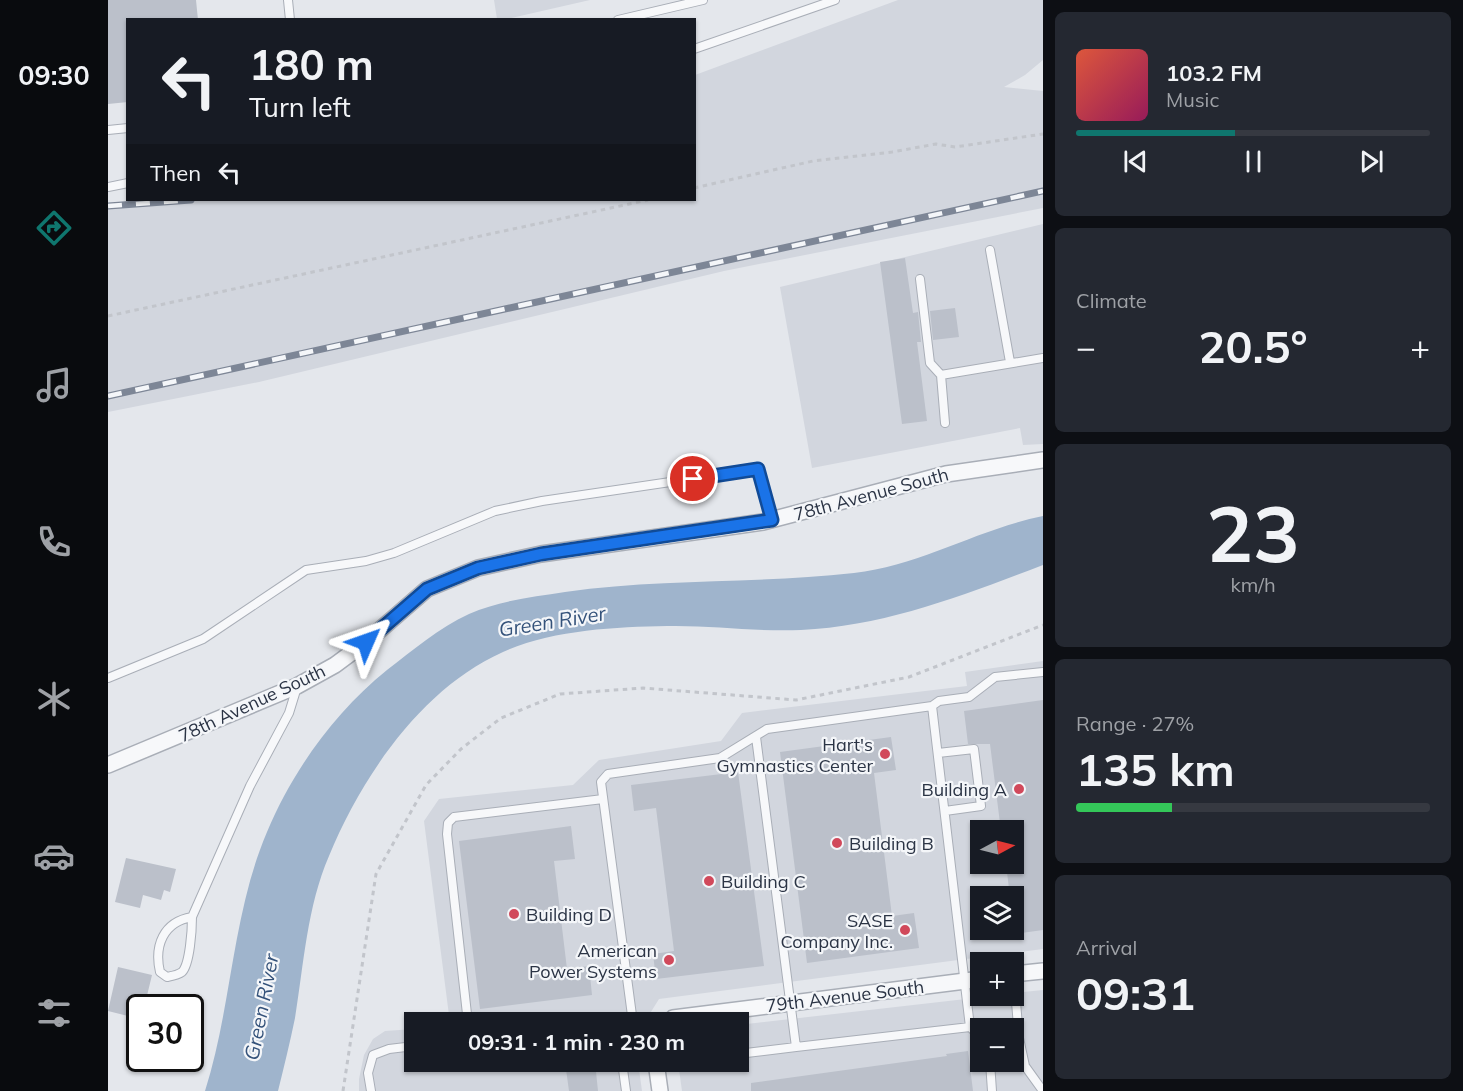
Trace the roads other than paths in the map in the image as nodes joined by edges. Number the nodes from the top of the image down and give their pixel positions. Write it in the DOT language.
graph roads {
  1 [pos="288,0"];
  2 [pos="703,0"];
  3 [pos="836,0"];
  4 [pos="290,18"];
  5 [pos="626,18"];
  6 [pos="696,48"];
  7 [pos="126,128"];
  8 [pos="108,130"];
  9 [pos="126,183"];
  10 [pos="108,187"];
  11 [pos="990,250"];
  12 [pos="920,279"];
  13 [pos="1043,358"];
  14 [pos="1010,362"];
  15 [pos="941,375"];
  16 [pos="945,423"];
  17 [pos="1043,460"];
  18 [pos="772,520"];
  19 [pos="1043,672"];
  20 [pos="108,678"];
  21 [pos="297,686"];
  22 [pos="932,706"];
  23 [pos="756,736"];
  24 [pos="938,753"];
  25 [pos="108,765"];
  26 [pos="603,799"];
  27 [pos="945,812"];
  28 [pos="192,917"];
  29 [pos="970,961"];
  30 [pos="1043,971"];
  31 [pos="1024,974"];
  32 [pos="970,979"];
  33 [pos="790,1003"];
  34 [pos="1016,1006"];
  35 [pos="467,1012"];
  36 [pos="630,1012"];
  37 [pos="730,1012"];
  38 [pos="970,1027"];
  39 [pos="404,1047"];
  40 [pos="796,1047"];
  41 [pos="749,1053"];
  42 [pos="623,1072"];
  43 [pos="657,1072"];
  44 [pos="991,1072"];
  45 [pos="371,1091"];
  46 [pos="626,1091"];
  47 [pos="660,1091"];
  48 [pos="992,1091"];
  49 [pos="1043,1091"];
  1 -- 4 [label="lane"];
  2 -- 5 [label="lane"];
  3 -- 6 [label="lane"];
  7 -- 8 [label="lane"];
  9 -- 10 [label="lane"];
  11 -- 14 [label="lane"];
  12 -- 15 [label="lane"];
  13 -- 14 [label="lane"];
  14 -- 15 [label="lane"];
  15 -- 16 [label="lane"];
  17 -- 18 [label="street, 78th Avenue South"];
  18 -- 20 [label="lane"];
  18 -- 21 [label="street, 78th Avenue South"];
  19 -- 22 [label="lane"];
  21 -- 25 [label="street, 78th Avenue South"];
  21 -- 28 [label="lane"];
  22 -- 23 [label="lane"];
  22 -- 24 [label="lane"];
  23 -- 26 [label="lane"];
  23 -- 33 [label="lane"];
  24 -- 27 [label="lane"];
  24 -- 27 [label="lane"];
  26 -- 35 [label="lane"];
  26 -- 36 [label="lane"];
  27 -- 29 [label="lane"];
  28 -- 28 [label="lane"];
  30 -- 31 [label="street"];
  32 -- 33 [label="street, 79th Avenue South"];
  33 -- 37 [label="street, 79th Avenue South"];
  33 -- 40 [label="lane"];
  34 -- 49 [label="lane"];
  38 -- 40 [label="lane"];
  39 -- 45 [label="lane"];
  40 -- 41 [label="lane"];
  42 -- 46 [label="lane"];
  43 -- 47 [label="street"];
  44 -- 48 [label="lane"];
}
